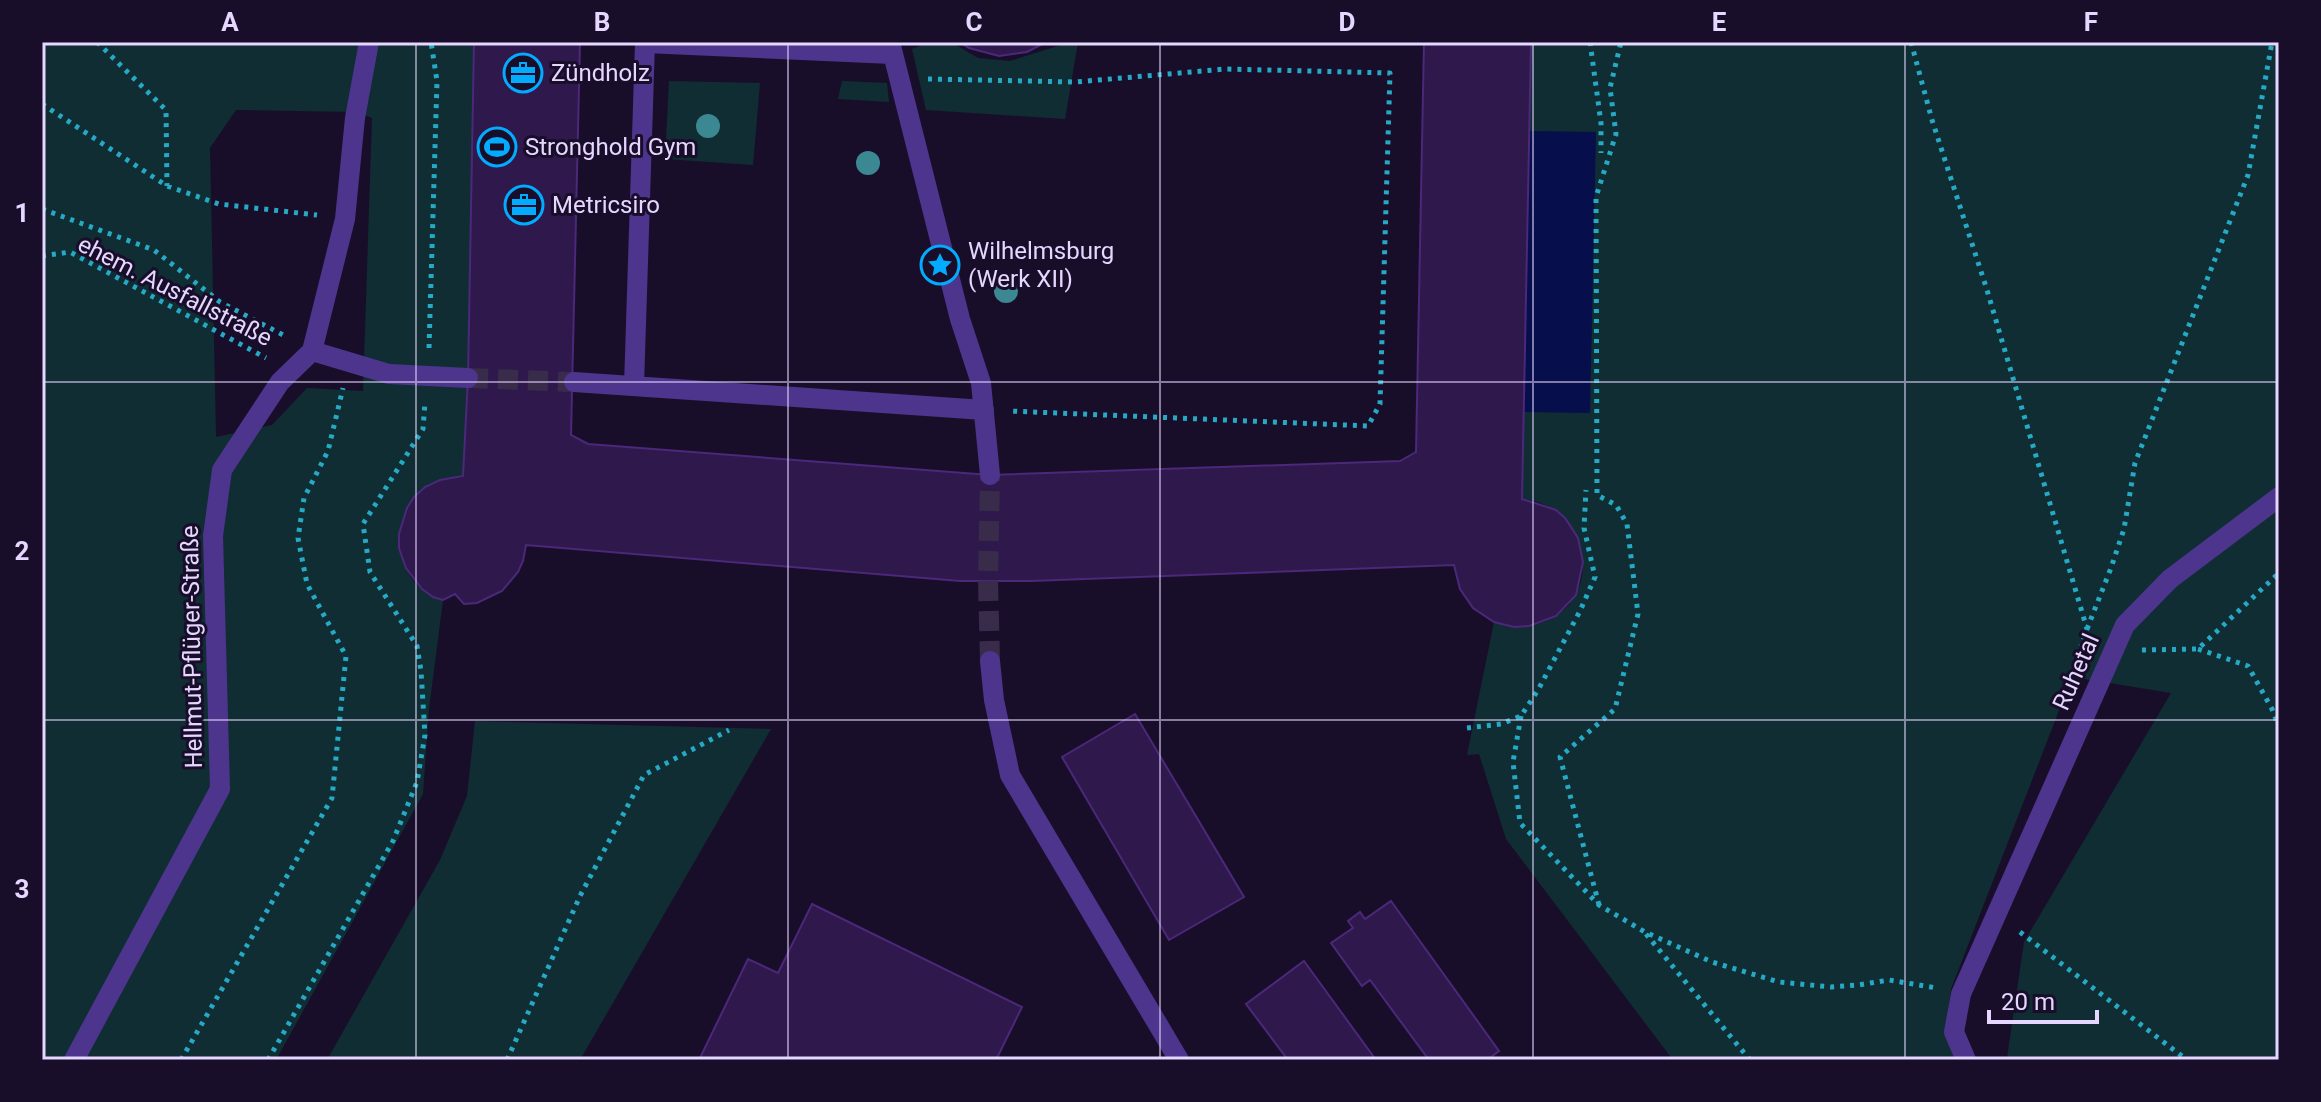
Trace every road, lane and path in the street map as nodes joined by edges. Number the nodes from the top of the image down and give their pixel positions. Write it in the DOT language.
graph roads {
  1 [pos="97,42"];
  2 [pos="369,42"];
  3 [pos="431,42"];
  4 [pos="1590,42"];
  5 [pos="1621,42"];
  6 [pos="1911,42"];
  7 [pos="2272,42"];
  8 [pos="891,48"];
  9 [pos="899,79"];
  10 [pos="42,104"];
  11 [pos="1601,153"];
  12 [pos="167,186"];
  13 [pos="42,209"];
  14 [pos="345,219"];
  15 [pos="42,256"];
  16 [pos="312,351"];
  17 [pos="429,352"];
  18 [pos="290,371"];
  19 [pos="468,378"];
  20 [pos="574,382"];
  21 [pos="634,386"];
  22 [pos="344,387"];
  23 [pos="425,398"];
  24 [pos="984,410"];
  25 [pos="990,475"];
  26 [pos="1586,490"];
  27 [pos="2279,497"];
  28 [pos="2279,573"];
  29 [pos="2087,629"];
  30 [pos="2198,649"];
  31 [pos="2115,650"];
  32 [pos="2079,655"];
  33 [pos="990,661"];
  34 [pos="1521,716"];
  35 [pos="2279,727"];
  36 [pos="1467,728"];
  37 [pos="729,730"];
  38 [pos="1599,905"];
  39 [pos="1991,923"];
  40 [pos="1645,932"];
  41 [pos="1961,994"];
  42 [pos="74,1060"];
  43 [pos="181,1060"];
  44 [pos="268,1060"];
  45 [pos="507,1060"];
  46 [pos="1179,1060"];
  47 [pos="1750,1060"];
  48 [pos="1966,1060"];
  49 [pos="2187,1060"];
  1 -- 12 [label="path"];
  2 -- 14 [label="street"];
  3 -- 17 [label="path"];
  4 -- 11 [label="path"];
  5 -- 38 [label="path"];
  6 -- 29 [label="path"];
  7 -- 29 [label="path"];
  8 -- 9 [label="street"];
  8 -- 21 [label="street"];
  9 -- 24 [label="street"];
  9 -- 24 [label="path"];
  10 -- 12 [label="path"];
  12 -- 14 [label="path"];
  13 -- 16 [label="path"];
  14 -- 16 [label="street"];
  15 -- 18 [label="path, ehem. Ausfallstraße"];
  16 -- 18 [label="street, Hellmut-Pflüger-Straße"];
  16 -- 19 [label="street, bridge"];
  18 -- 42 [label="street, Hellmut-Pflüger-Straße"];
  20 -- 21 [label="street"];
  21 -- 24 [label="street"];
  22 -- 43 [label="path"];
  23 -- 44 [label="path"];
  24 -- 25 [label="street"];
  26 -- 34 [label="path"];
  27 -- 31 [label="street, Ruhetal"];
  28 -- 30 [label="path"];
  29 -- 32 [label="path"];
  30 -- 31 [label="path"];
  30 -- 35 [label="path"];
  31 -- 39 [label="street, Ruhetal"];
  33 -- 46 [label="street"];
  34 -- 36 [label="path"];
  34 -- 38 [label="path"];
  37 -- 45 [label="path"];
  38 -- 40 [label="path"];
  39 -- 41 [label="street, Ruhetal"];
  39 -- 49 [label="path"];
  40 -- 41 [label="path"];
  40 -- 47 [label="path"];
  41 -- 48 [label="street, Ruhetal"];
}
